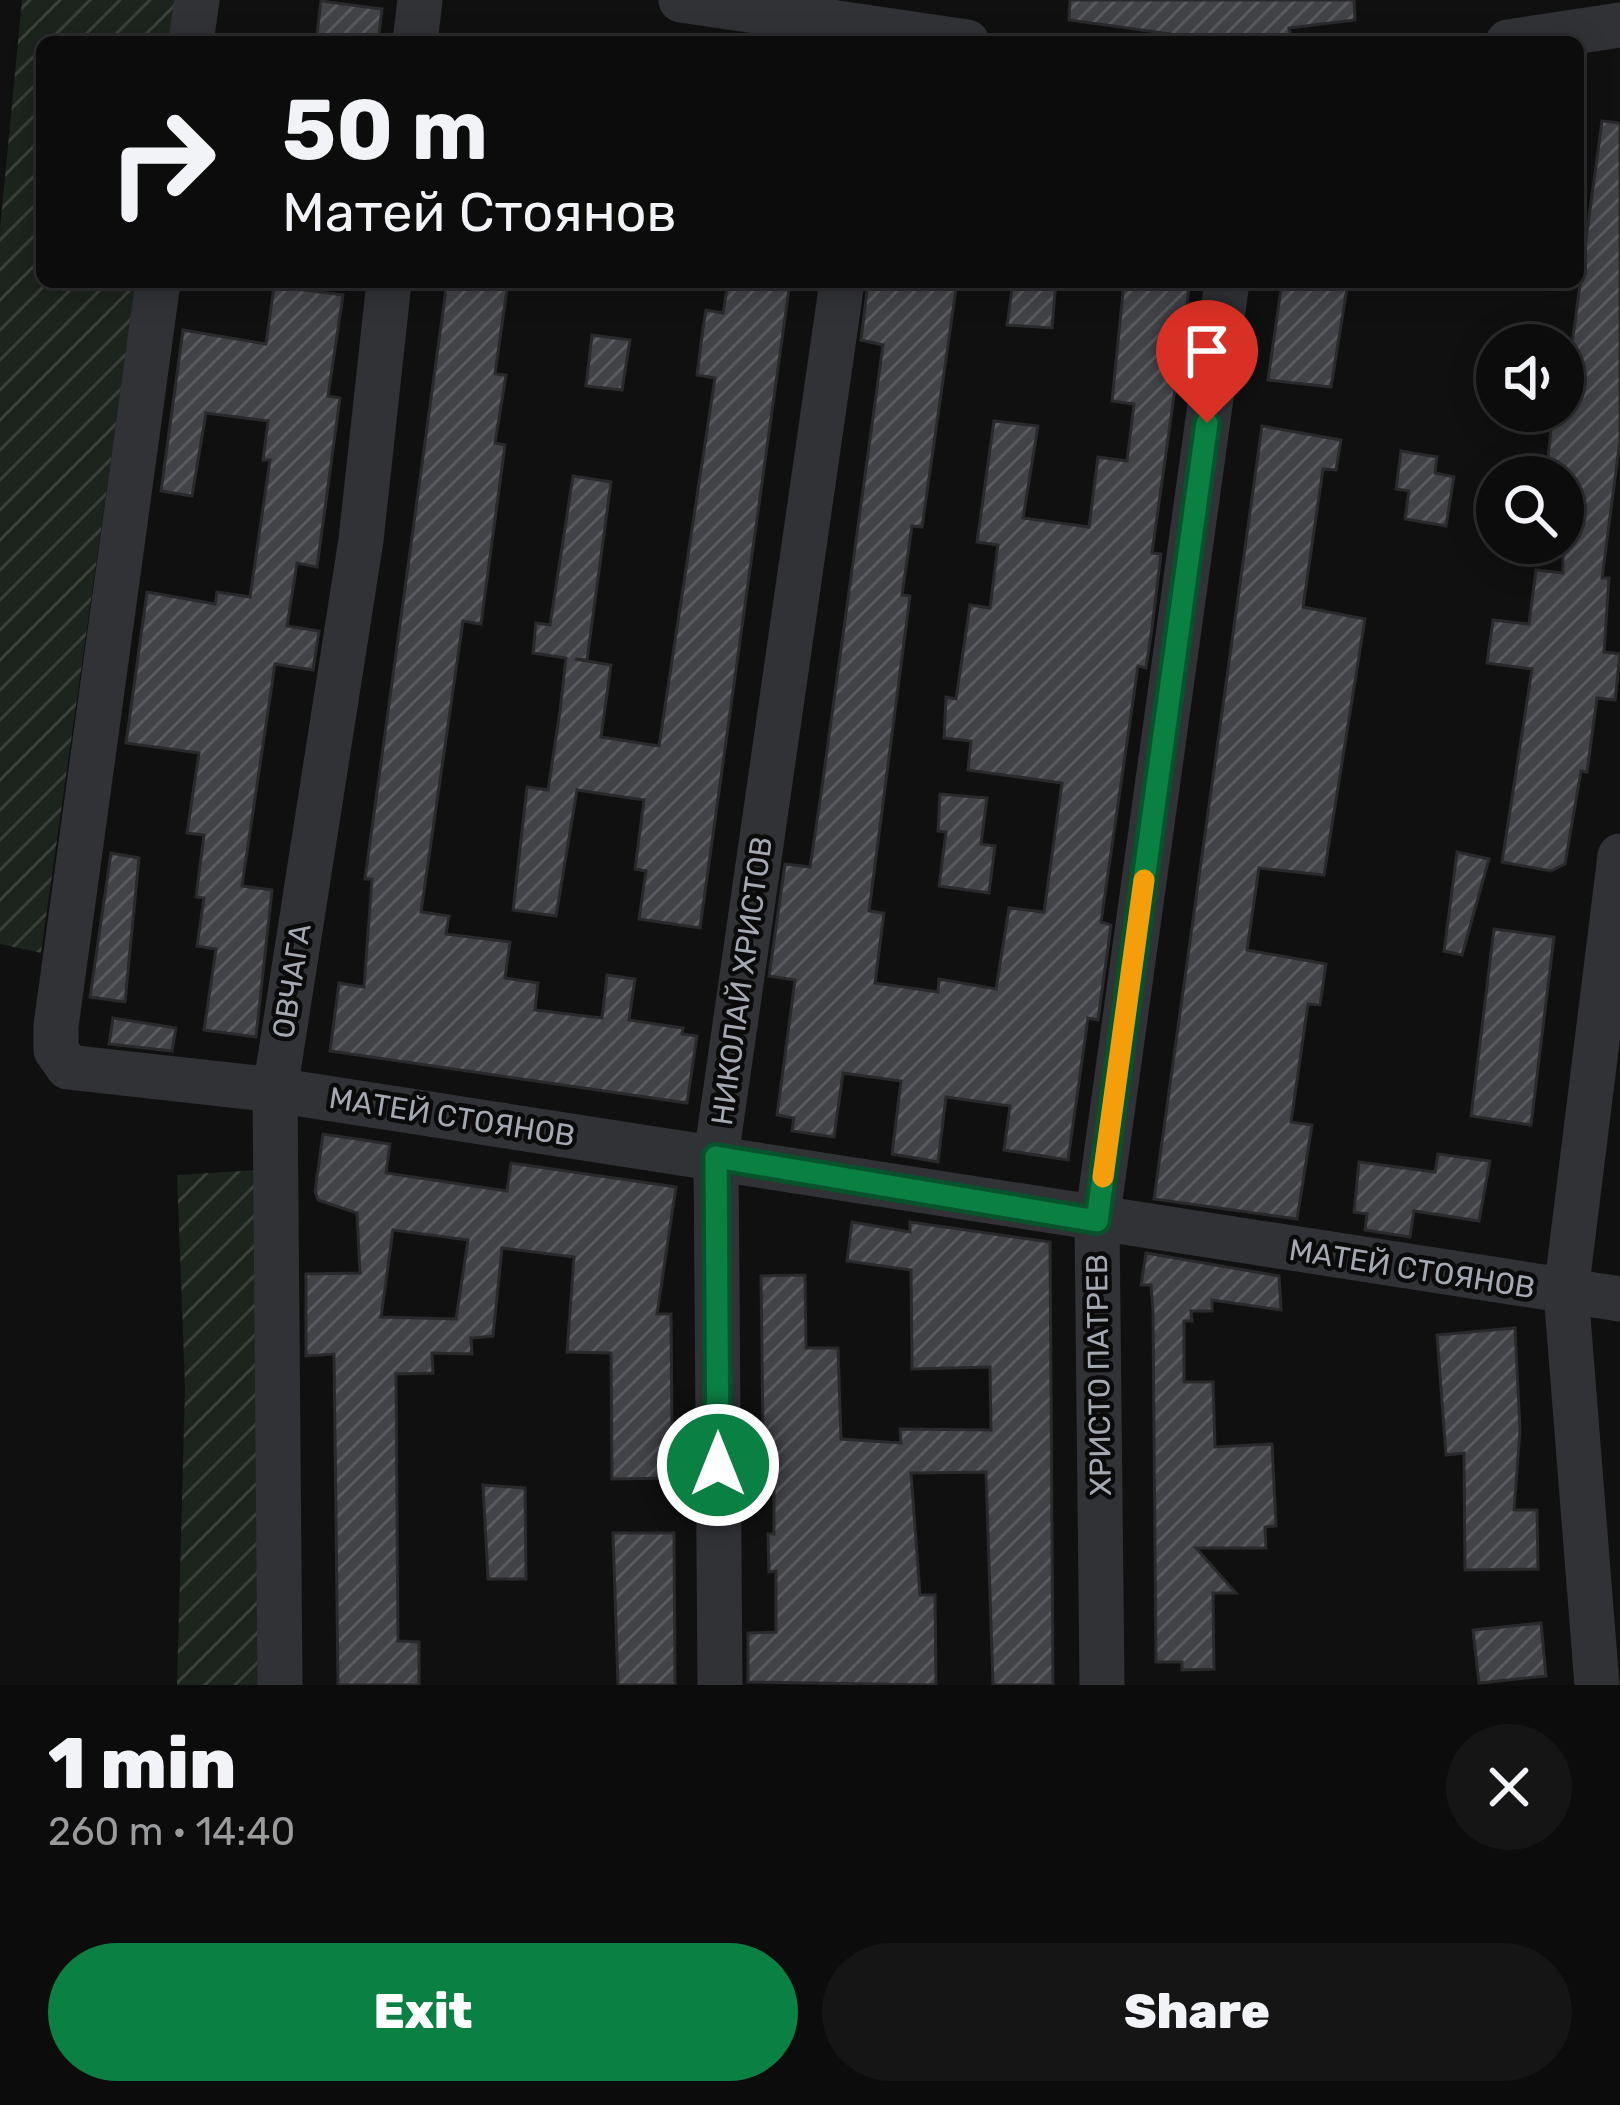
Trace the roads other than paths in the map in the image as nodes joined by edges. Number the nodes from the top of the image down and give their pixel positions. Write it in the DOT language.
graph roads {
  1 [pos="197,0"];
  2 [pos="420,0"];
  3 [pos="681,0"];
  4 [pos="876,24"];
  5 [pos="1620,25"];
  6 [pos="192,36"];
  7 [pos="417,36"];
  8 [pos="937,36"];
  9 [pos="1548,36"];
  10 [pos="157,288"];
  11 [pos="388,288"];
  12 [pos="841,288"];
  13 [pos="1226,288"];
  14 [pos="1620,856"];
  15 [pos="275,1090"];
  16 [pos="716,1157"];
  17 [pos="1097,1221"];
  18 [pos="1566,1292"];
  19 [pos="1620,1299"];
  20 [pos="280,1685"];
  21 [pos="720,1685"];
  22 [pos="1102,1685"];
  23 [pos="1597,1685"];
  1 -- 6 [label="street"];
  2 -- 7 [label="street"];
  3 -- 4 [label="street"];
  4 -- 8 [label="street"];
  5 -- 9 [label="street"];
  10 -- 15 [label="street, МАТЕЙ СТОЯНОВ"];
  11 -- 15 [label="street, ОВЧАГА"];
  12 -- 16 [label="street, НИКОЛАЙ ХРИСТОВ"];
  13 -- 17 [label="street, ХРИСТО ПАТРЕВ"];
  14 -- 18 [label="street"];
  15 -- 16 [label="street, МАТЕЙ СТОЯНОВ"];
  15 -- 20 [label="street, ОВЧАГА"];
  16 -- 17 [label="street, МАТЕЙ СТОЯНОВ"];
  16 -- 21 [label="street, НИКОЛАЙ ХРИСТОВ"];
  17 -- 18 [label="street, МАТЕЙ СТОЯНОВ"];
  17 -- 22 [label="street, ХРИСТО ПАТРЕВ"];
  18 -- 19 [label="street, МАТЕЙ СТОЯНОВ"];
  18 -- 23 [label="street"];
}
